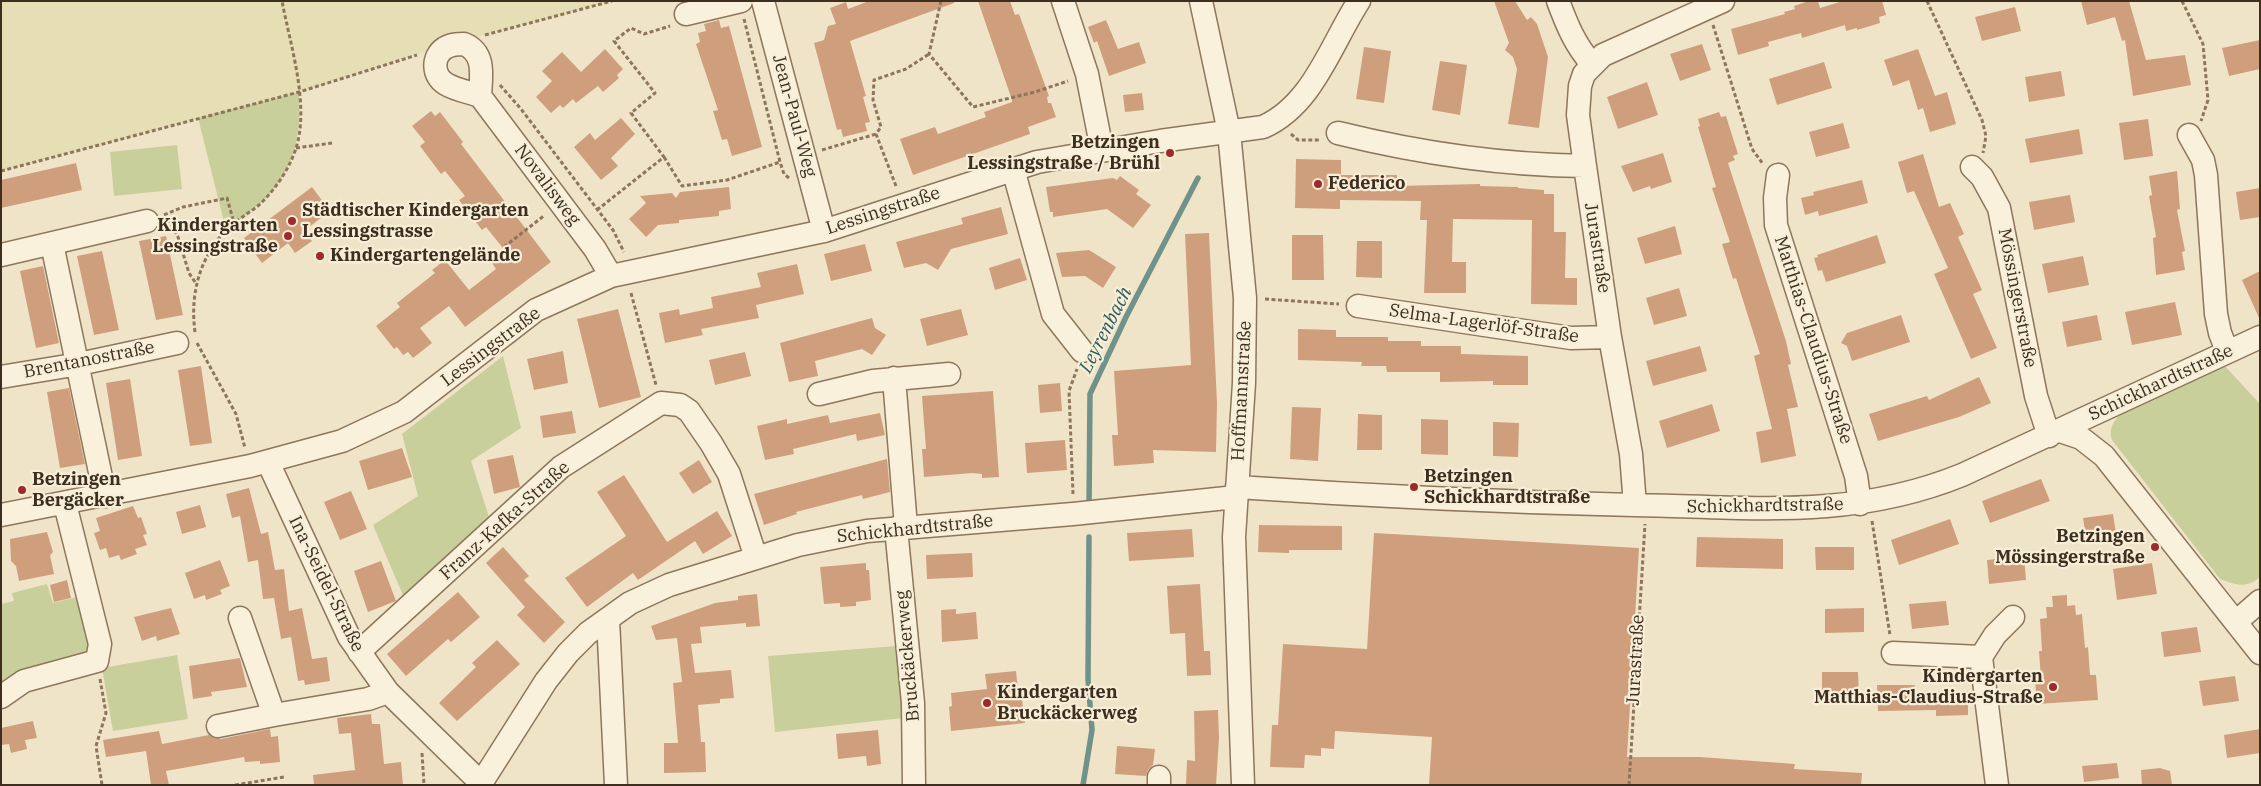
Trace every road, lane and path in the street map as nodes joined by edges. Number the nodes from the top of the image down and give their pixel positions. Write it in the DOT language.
graph roads {
  1 [pos="282,1"];
  2 [pos="612,1"];
  3 [pos="740,1"];
  4 [pos="763,1"];
  5 [pos="941,1"];
  6 [pos="1063,1"];
  7 [pos="1201,1"];
  8 [pos="1359,1"];
  9 [pos="1558,1"];
  10 [pos="1927,1"];
  11 [pos="2182,1"];
  12 [pos="1715,5"];
  13 [pos="686,14"];
  14 [pos="480,36"];
  15 [pos="452,45"];
  16 [pos="929,54"];
  17 [pos="1592,64"];
  18 [pos="1087,74"];
  19 [pos="481,85"];
  20 [pos="299,92"];
  21 [pos="1276,121"];
  22 [pos="1229,132"];
  23 [pos="1338,133"];
  24 [pos="876,134"];
  25 [pos="2189,135"];
  26 [pos="332,143"];
  27 [pos="296,148"];
  28 [pos="1102,150"];
  29 [pos="804,155"];
  30 [pos="664,157"];
  31 [pos="1585,166"];
  32 [pos="1972,167"];
  33 [pos="1013,170"];
  34 [pos="1,171"];
  35 [pos="1778,175"];
  36 [pos="561,204"];
  37 [pos="903,205"];
  38 [pos="598,210"];
  39 [pos="156,218"];
  40 [pos="234,223"];
  41 [pos="824,231"];
  42 [pos="52,244"];
  43 [pos="504,247"];
  44 [pos="1,255"];
  45 [pos="618,274"];
  46 [pos="196,282"];
  47 [pos="1245,298"];
  48 [pos="1358,306"];
  49 [pos="2260,337"];
  50 [pos="1610,338"];
  51 [pos="177,343"];
  52 [pos="1082,351"];
  53 [pos="2228,352"];
  54 [pos="79,364"];
  55 [pos="949,374"];
  56 [pos="1,377"];
  57 [pos="894,378"];
  58 [pos="819,394"];
  59 [pos="661,403"];
  60 [pos="2054,433"];
  61 [pos="259,464"];
  62 [pos="1236,492"];
  63 [pos="105,496"];
  64 [pos="1865,503"];
  65 [pos="66,504"];
  66 [pos="1640,505"];
  67 [pos="1074,514"];
  68 [pos="1,515"];
  69 [pos="901,528"];
  70 [pos="756,558"];
  71 [pos="2260,601"];
  72 [pos="2013,617"];
  73 [pos="240,618"];
  74 [pos="608,619"];
  75 [pos="2236,622"];
  76 [pos="359,652"];
  77 [pos="1893,653"];
  78 [pos="2260,653"];
  79 [pos="1980,657"];
  80 [pos="97,661"];
  81 [pos="388,692"];
  82 [pos="1,697"];
  83 [pos="274,715"];
  84 [pos="218,726"];
  85 [pos="422,750"];
  86 [pos="284,777"];
  87 [pos="480,784"];
  88 [pos="102,785"];
  89 [pos="235,785"];
  90 [pos="424,785"];
  91 [pos="616,785"];
  92 [pos="914,785"];
  93 [pos="1243,785"];
  94 [pos="1629,785"];
  95 [pos="1997,785"];
  1 -- 20 [label="path"];
  2 -- 14 [label="path"];
  3 -- 13 [label="street"];
  3 -- 30 [label="path"];
  4 -- 29 [label="street, Jean-Paul-Weg"];
  5 -- 16 [label="path"];
  6 -- 18 [label="street"];
  7 -- 22 [label="street, Hoffmannstraße"];
  8 -- 21 [label="street"];
  9 -- 17 [label="street"];
  10 -- 32 [label="path"];
  11 -- 25 [label="path"];
  12 -- 17 [label="street"];
  12 -- 35 [label="path"];
  13 -- 30 [label="path"];
  15 -- 19 [label="street, Novalisweg"];
  15 -- 19 [label="street"];
  15 -- 20 [label="path"];
  16 -- 18 [label="path"];
  16 -- 24 [label="path"];
  17 -- 31 [label="street, Jurastraße"];
  18 -- 28 [label="street"];
  19 -- 36 [label="street, Novalisweg"];
  19 -- 38 [label="path"];
  20 -- 27 [label="path"];
  20 -- 34 [label="path"];
  21 -- 22 [label="street, Lessingstraße"];
  21 -- 23 [label="path"];
  22 -- 28 [label="street, Lessingstraße"];
  22 -- 47 [label="street, Hoffmannstraße"];
  23 -- 31 [label="street"];
  24 -- 29 [label="path"];
  24 -- 37 [label="path"];
  25 -- 53 [label="street"];
  26 -- 27 [label="path"];
  27 -- 40 [label="path"];
  28 -- 33 [label="street, Lessingstraße"];
  29 -- 41 [label="street, Jean-Paul-Weg"];
  30 -- 38 [label="path"];
  31 -- 50 [label="street, Jurastraße"];
  32 -- 60 [label="street, Mössingerstraße"];
  33 -- 37 [label="street, Lessingstraße"];
  33 -- 52 [label="street"];
  35 -- 64 [label="street, Matthias-Claudius-Straße"];
  36 -- 43 [label="path"];
  36 -- 45 [label="street, Novalisweg"];
  37 -- 41 [label="street, Lessingstraße"];
  38 -- 45 [label="path"];
  39 -- 40 [label="path"];
  39 -- 42 [label="street"];
  39 -- 46 [label="path"];
  40 -- 46 [label="path"];
  41 -- 45 [label="street, Lessingstraße"];
  42 -- 44 [label="street"];
  42 -- 54 [label="street"];
  45 -- 59 [label="path"];
  45 -- 61 [label="street, Lessingstraße"];
  46 -- 61 [label="path"];
  47 -- 48 [label="path"];
  47 -- 62 [label="street, Hoffmannstraße"];
  48 -- 50 [label="street, Selma-Lagerlöf-Straße"];
  49 -- 53 [label="street, Schickhardtstraße"];
  50 -- 66 [label="street, Jurastraße"];
  51 -- 54 [label="street, Brentanostraße"];
  52 -- 67 [label="path"];
  53 -- 60 [label="street, Schickhardtstraße"];
  54 -- 56 [label="street, Brentanostraße"];
  54 -- 63 [label="street"];
  55 -- 57 [label="street"];
  57 -- 58 [label="street"];
  57 -- 69 [label="street, Bruckäckerweg"];
  59 -- 70 [label="street"];
  59 -- 76 [label="street, Franz-Kafka-Straße"];
  60 -- 64 [label="street, Schickhardtstraße"];
  60 -- 75 [label="street"];
  61 -- 63 [label="street, Lessingstraße"];
  61 -- 76 [label="street, Ina-Seidel-Straße"];
  62 -- 66 [label="street, Schickhardtstraße"];
  62 -- 67 [label="street, Schickhardtstraße"];
  62 -- 93 [label="street, Hoffmannstraße"];
  63 -- 65 [label="street, Lessingstraße"];
  64 -- 66 [label="street, Schickhardtstraße"];
  64 -- 77 [label="path"];
  65 -- 68 [label="street, Lessingstraße"];
  65 -- 80 [label="street"];
  66 -- 94 [label="path, Jurastraße"];
  67 -- 69 [label="street, Schickhardtstraße"];
  69 -- 70 [label="street, Schickhardtstraße"];
  69 -- 92 [label="street, Bruckäckerweg"];
  70 -- 74 [label="street, Schickhardtstraße"];
  71 -- 75 [label="street"];
  72 -- 79 [label="street"];
  73 -- 83 [label="street"];
  74 -- 87 [label="street, Schickhardtstraße"];
  74 -- 91 [label="street"];
  75 -- 78 [label="street"];
  76 -- 81 [label="street, Ina-Seidel-Straße"];
  77 -- 79 [label="street"];
  79 -- 95 [label="street"];
  80 -- 82 [label="street"];
  80 -- 88 [label="path"];
  81 -- 83 [label="street"];
  81 -- 87 [label="street, Ina-Seidel-Straße"];
  83 -- 84 [label="street"];
  85 -- 90 [label="path"];
  86 -- 89 [label="path"];
}
